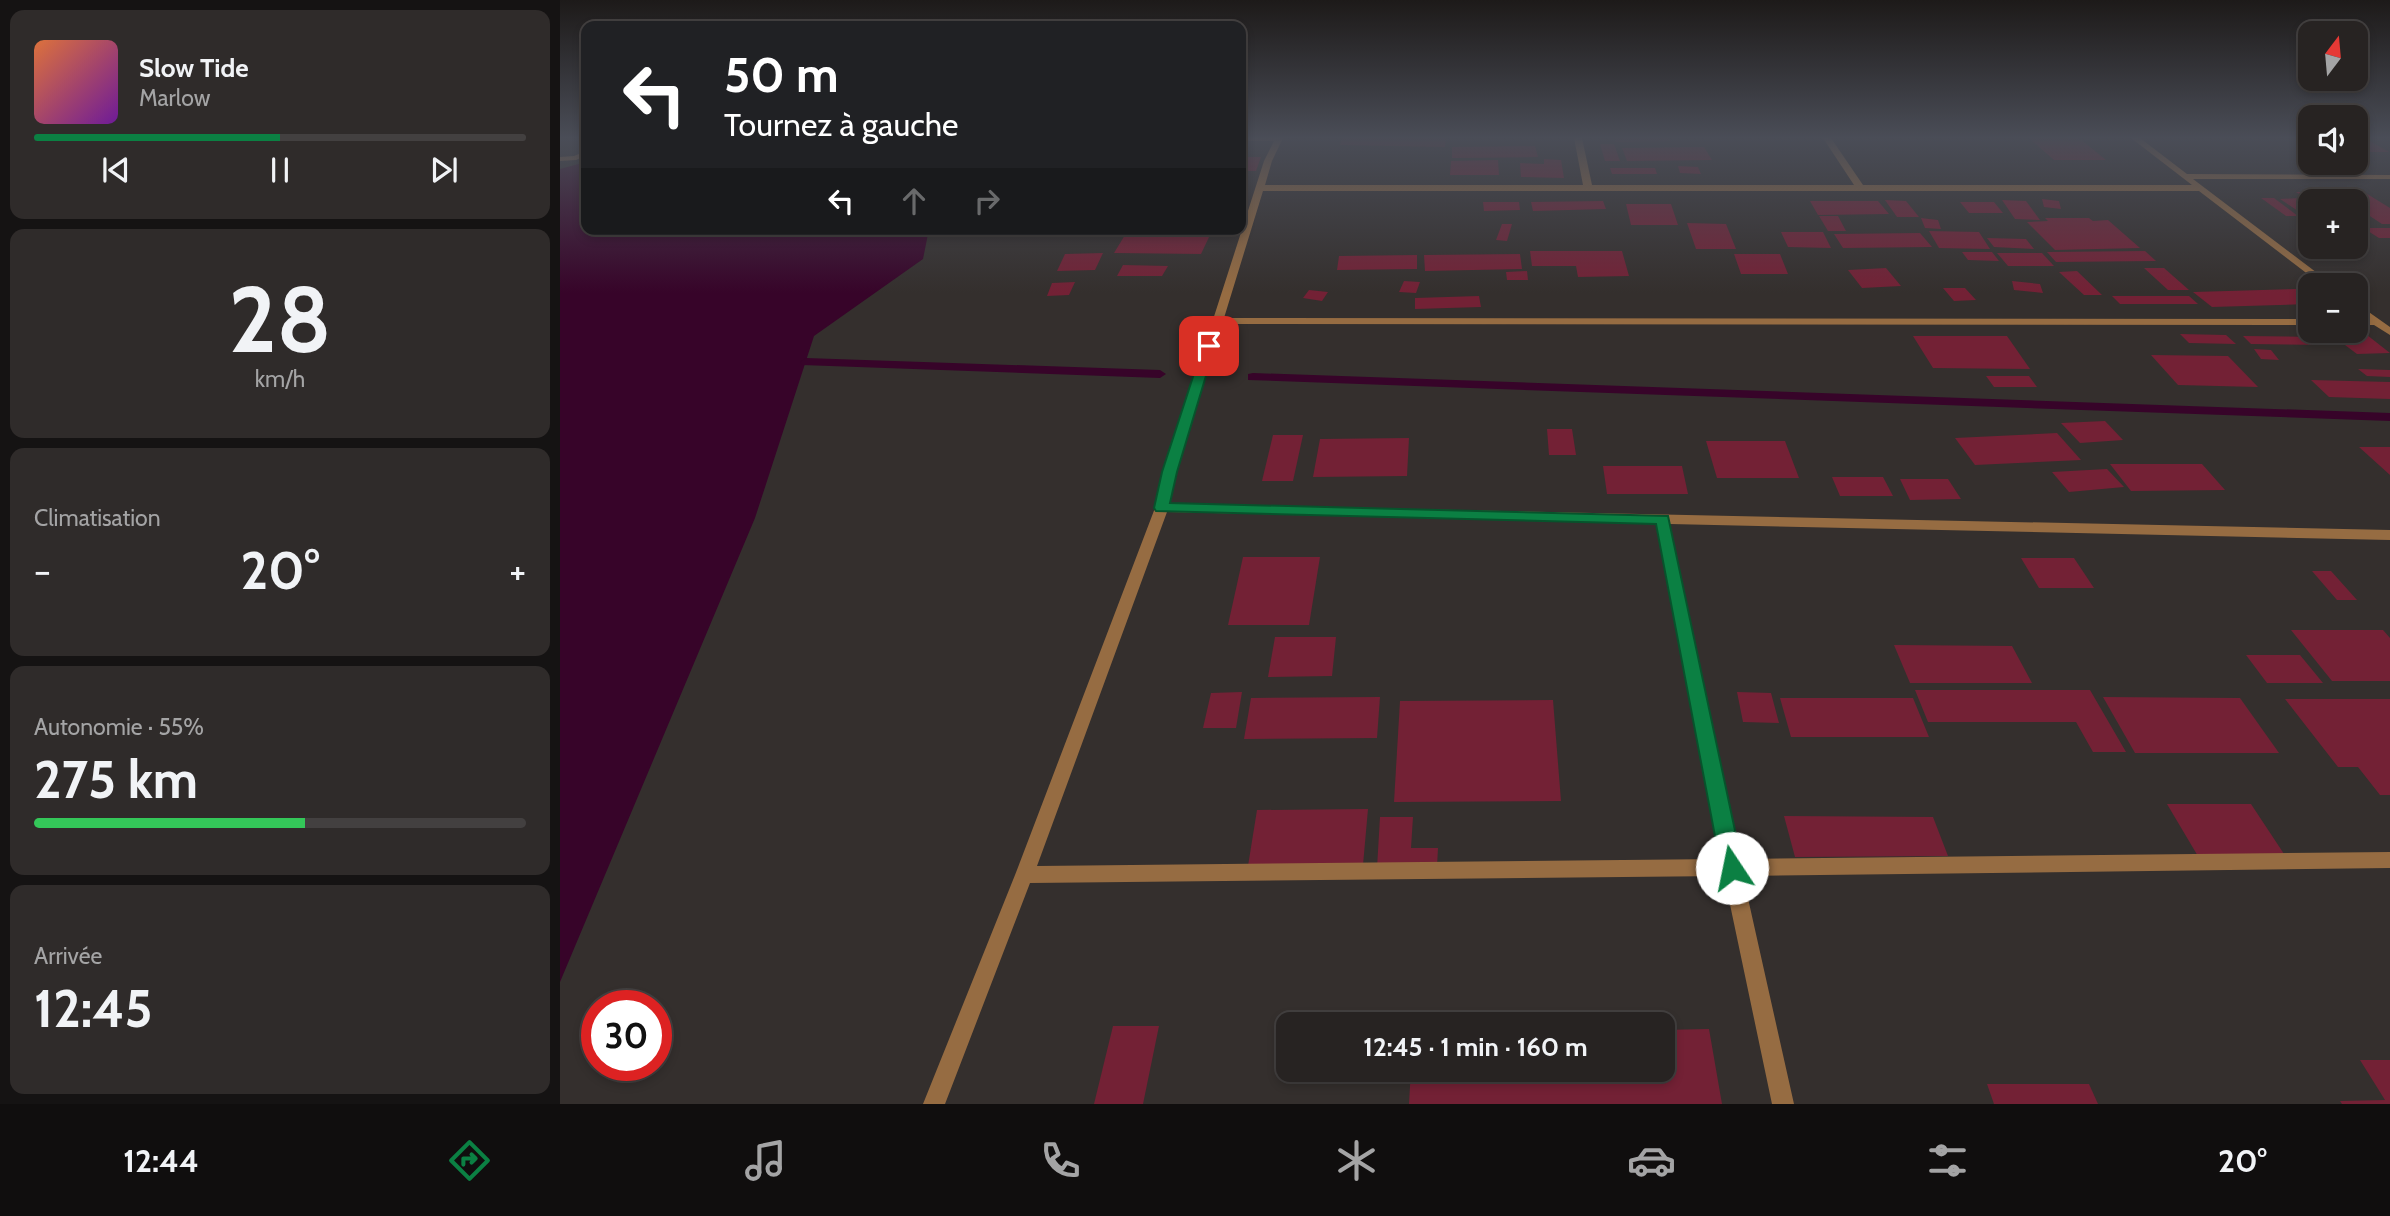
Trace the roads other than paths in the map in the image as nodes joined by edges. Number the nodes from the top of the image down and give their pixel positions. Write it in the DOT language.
graph roads {
  1 [pos="1260,190"];
  2 [pos="2203,190"];
  3 [pos="1246,231"];
  4 [pos="1245,235"];
  5 [pos="2312,273"];
  6 [pos="2368,315"];
  7 [pos="1217,321"];
  8 [pos="2298,322"];
  9 [pos="2368,322"];
  10 [pos="2377,322"];
  11 [pos="2390,332"];
  12 [pos="1162,508"];
  13 [pos="1662,519"];
  14 [pos="2390,535"];
  15 [pos="2390,860"];
  16 [pos="1732,868"];
  17 [pos="1024,875"];
  18 [pos="934,1104"];
  19 [pos="1783,1104"];
  1 -- 3 [label="street"];
  2 -- 5 [label="street"];
  4 -- 7 [label="street"];
  6 -- 10 [label="street"];
  7 -- 8 [label="street"];
  7 -- 12 [label="street"];
  9 -- 10 [label="street"];
  10 -- 11 [label="street"];
  12 -- 13 [label="street"];
  12 -- 17 [label="street"];
  13 -- 14 [label="street"];
  13 -- 16 [label="street"];
  15 -- 16 [label="street"];
  16 -- 17 [label="street"];
  16 -- 19 [label="street"];
  17 -- 18 [label="street"];
}
